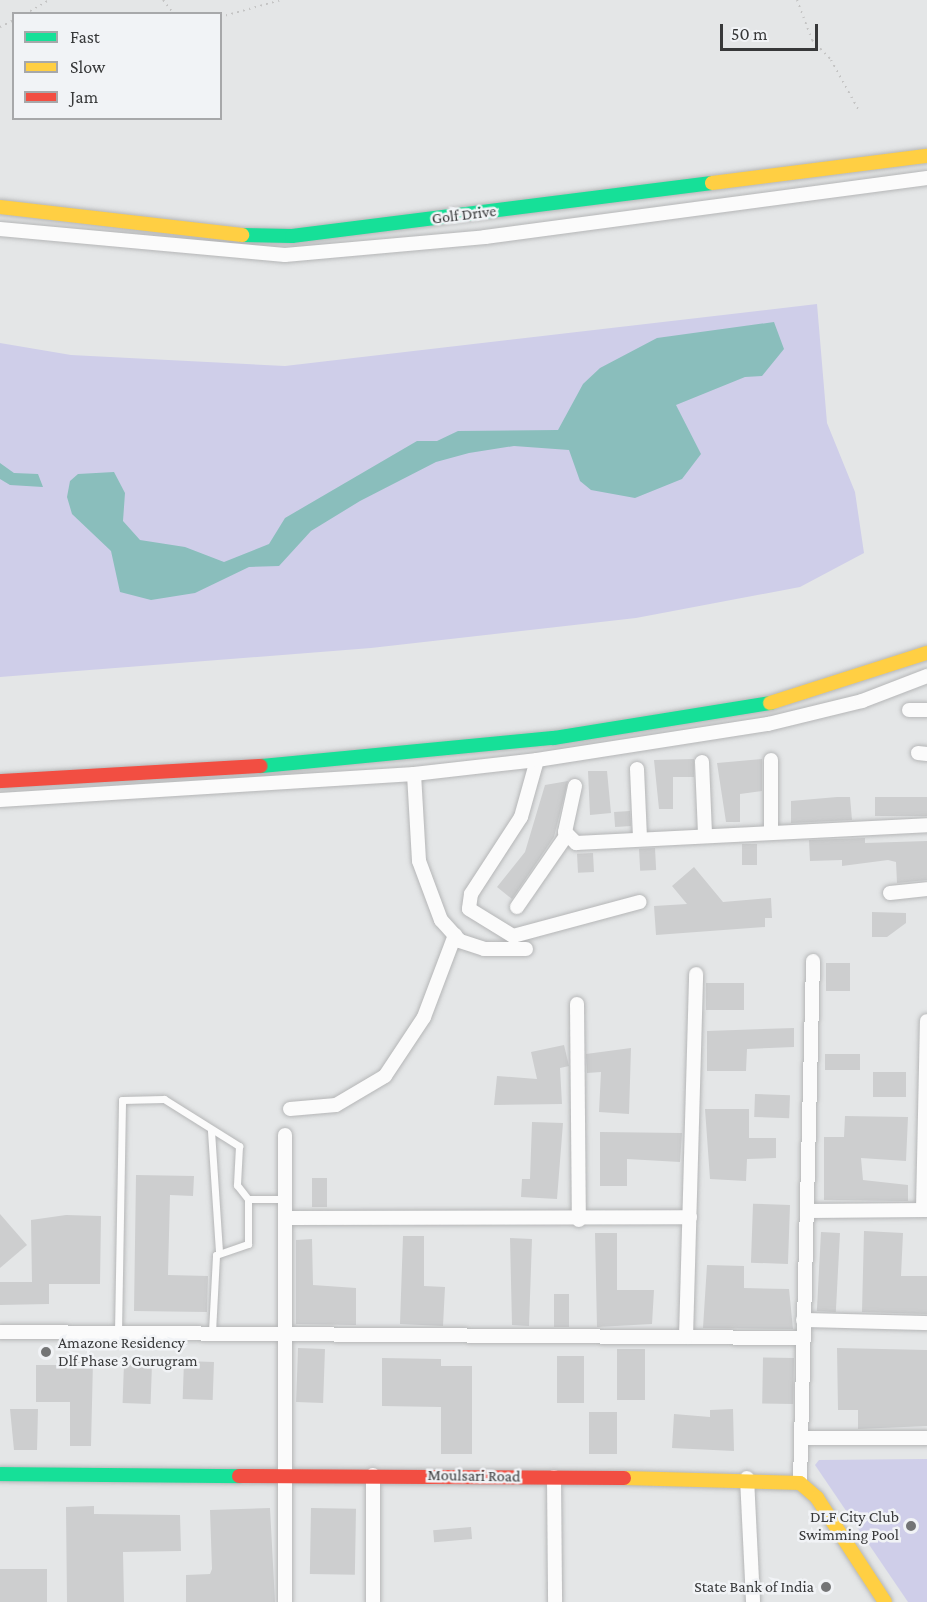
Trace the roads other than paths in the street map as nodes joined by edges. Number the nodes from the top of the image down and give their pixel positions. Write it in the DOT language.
graph roads {
  1 [pos="927,156"];
  2 [pos="927,178"];
  3 [pos="0,207"];
  4 [pos="56,215"];
  5 [pos="0,229"];
  6 [pos="55,237"];
  7 [pos="927,653"];
  8 [pos="927,676"];
  9 [pos="909,710"];
  10 [pos="927,710"];
  11 [pos="554,738"];
  12 [pos="556,757"];
  13 [pos="537,760"];
  14 [pos="771,760"];
  15 [pos="702,762"];
  16 [pos="637,769"];
  17 [pos="414,774"];
  18 [pos="0,781"];
  19 [pos="575,786"];
  20 [pos="0,800"];
  21 [pos="927,825"];
  22 [pos="771,831"];
  23 [pos="705,833"];
  24 [pos="566,836"];
  25 [pos="640,837"];
  26 [pos="927,890"];
  27 [pos="890,893"];
  28 [pos="640,902"];
  29 [pos="517,907"];
  30 [pos="455,935"];
  31 [pos="526,949"];
  32 [pos="813,961"];
  33 [pos="696,974"];
  34 [pos="577,1004"];
  35 [pos="927,1021"];
  36 [pos="926,1091"];
  37 [pos="290,1109"];
  38 [pos="211,1131"];
  39 [pos="285,1135"];
  40 [pos="248,1199"];
  41 [pos="286,1199"];
  42 [pos="925,1210"];
  43 [pos="808,1211"];
  44 [pos="690,1217"];
  45 [pos="285,1218"];
  46 [pos="579,1220"];
  47 [pos="219,1251"];
  48 [pos="802,1320"];
  49 [pos="927,1323"];
  50 [pos="0,1332"];
  51 [pos="118,1332"];
  52 [pos="213,1332"];
  53 [pos="287,1333"];
  54 [pos="686,1337"];
  55 [pos="801,1338"];
  56 [pos="801,1438"];
  57 [pos="927,1438"];
  58 [pos="0,1474"];
  59 [pos="286,1474"];
  60 [pos="373,1475"];
  61 [pos="554,1477"];
  62 [pos="747,1478"];
  63 [pos="800,1483"];
  64 [pos="285,1602"];
  65 [pos="373,1602"];
  66 [pos="555,1602"];
  67 [pos="753,1602"];
  68 [pos="885,1602"];
  1 -- 4 [label="street, Golf Drive"];
  2 -- 6 [label="street, Golf Drive"];
  3 -- 4 [label="street, Golf Drive"];
  4 -- 6 [label="street"];
  5 -- 6 [label="street, Golf Drive"];
  7 -- 11 [label="street"];
  8 -- 12 [label="street"];
  9 -- 10 [label="street"];
  11 -- 12 [label="street"];
  11 -- 18 [label="street"];
  12 -- 13 [label="street"];
  13 -- 17 [label="street"];
  13 -- 28 [label="street"];
  14 -- 22 [label="street"];
  15 -- 23 [label="street"];
  16 -- 25 [label="street"];
  17 -- 20 [label="street"];
  17 -- 30 [label="street"];
  19 -- 24 [label="street"];
  21 -- 22 [label="street"];
  22 -- 23 [label="street"];
  23 -- 25 [label="street"];
  24 -- 25 [label="street"];
  24 -- 29 [label="street"];
  26 -- 27 [label="street"];
  30 -- 31 [label="street"];
  30 -- 37 [label="street"];
  32 -- 43 [label="street"];
  33 -- 44 [label="street"];
  34 -- 46 [label="street"];
  35 -- 36 [label="street"];
  36 -- 42 [label="street"];
  38 -- 40 [label="lane"];
  38 -- 47 [label="lane"];
  38 -- 51 [label="lane"];
  39 -- 41 [label="street"];
  40 -- 41 [label="lane"];
  40 -- 47 [label="lane"];
  41 -- 45 [label="street"];
  42 -- 43 [label="street"];
  43 -- 48 [label="street"];
  44 -- 46 [label="street"];
  44 -- 54 [label="street"];
  45 -- 46 [label="street"];
  45 -- 53 [label="street"];
  47 -- 52 [label="lane"];
  48 -- 49 [label="street"];
  48 -- 55 [label="street"];
  50 -- 51 [label="street"];
  51 -- 52 [label="street"];
  52 -- 53 [label="street"];
  53 -- 54 [label="street"];
  53 -- 59 [label="street"];
  54 -- 55 [label="street"];
  55 -- 56 [label="street"];
  56 -- 57 [label="street"];
  56 -- 63 [label="street"];
  58 -- 59 [label="street, Moulsari Road"];
  59 -- 60 [label="street, Moulsari Road"];
  59 -- 64 [label="street"];
  60 -- 61 [label="street, Moulsari Road"];
  60 -- 65 [label="street"];
  61 -- 62 [label="street, Moulsari Road"];
  61 -- 66 [label="street"];
  62 -- 63 [label="street, Moulsari Road"];
  62 -- 67 [label="street"];
  63 -- 68 [label="street"];
}
